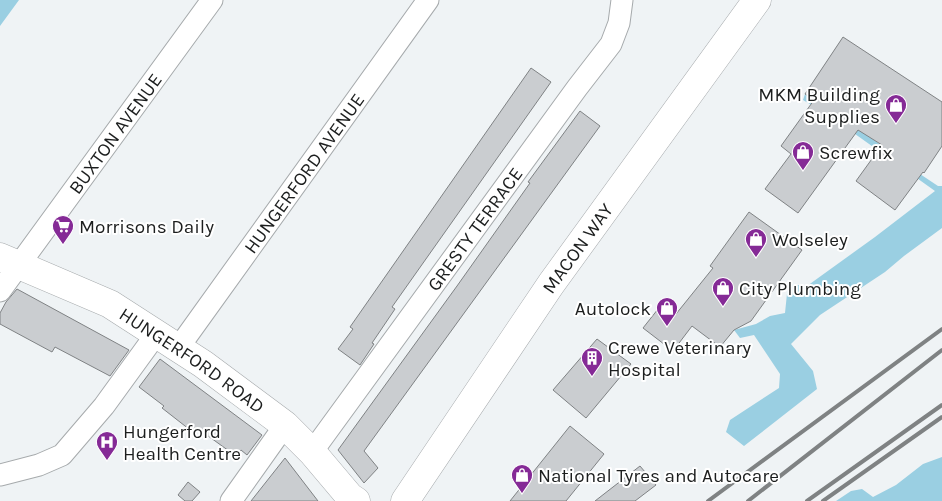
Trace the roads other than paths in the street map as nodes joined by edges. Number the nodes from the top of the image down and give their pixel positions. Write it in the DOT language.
graph roads {
  1 [pos="212,0"];
  2 [pos="428,0"];
  3 [pos="622,0"];
  4 [pos="757,0"];
  5 [pos="10,261"];
  6 [pos="0,291"];
  7 [pos="168,340"];
  8 [pos="285,425"];
  9 [pos="312,452"];
  10 [pos="1,478"];
  11 [pos="231,501"];
  12 [pos="356,501"];
  13 [pos="405,501"];
  1 -- 5 [label="street, BUXTON AVENUE"];
  2 -- 7 [label="street, HUNGERFORD AVENUE"];
  3 -- 9 [label="street, GRESTY TERRACE"];
  4 -- 13 [label="main road, MACON WAY"];
  5 -- 6 [label="street, BUXTON AVENUE"];
  5 -- 7 [label="main road, HUNGERFORD ROAD"];
  7 -- 8 [label="main road, HUNGERFORD ROAD"];
  7 -- 10 [label="street, HUNGERFORD AVENUE"];
  8 -- 9 [label="main road, HUNGERFORD ROAD"];
  8 -- 11 [label="street"];
  9 -- 12 [label="main road, HUNGERFORD ROAD"];
}
